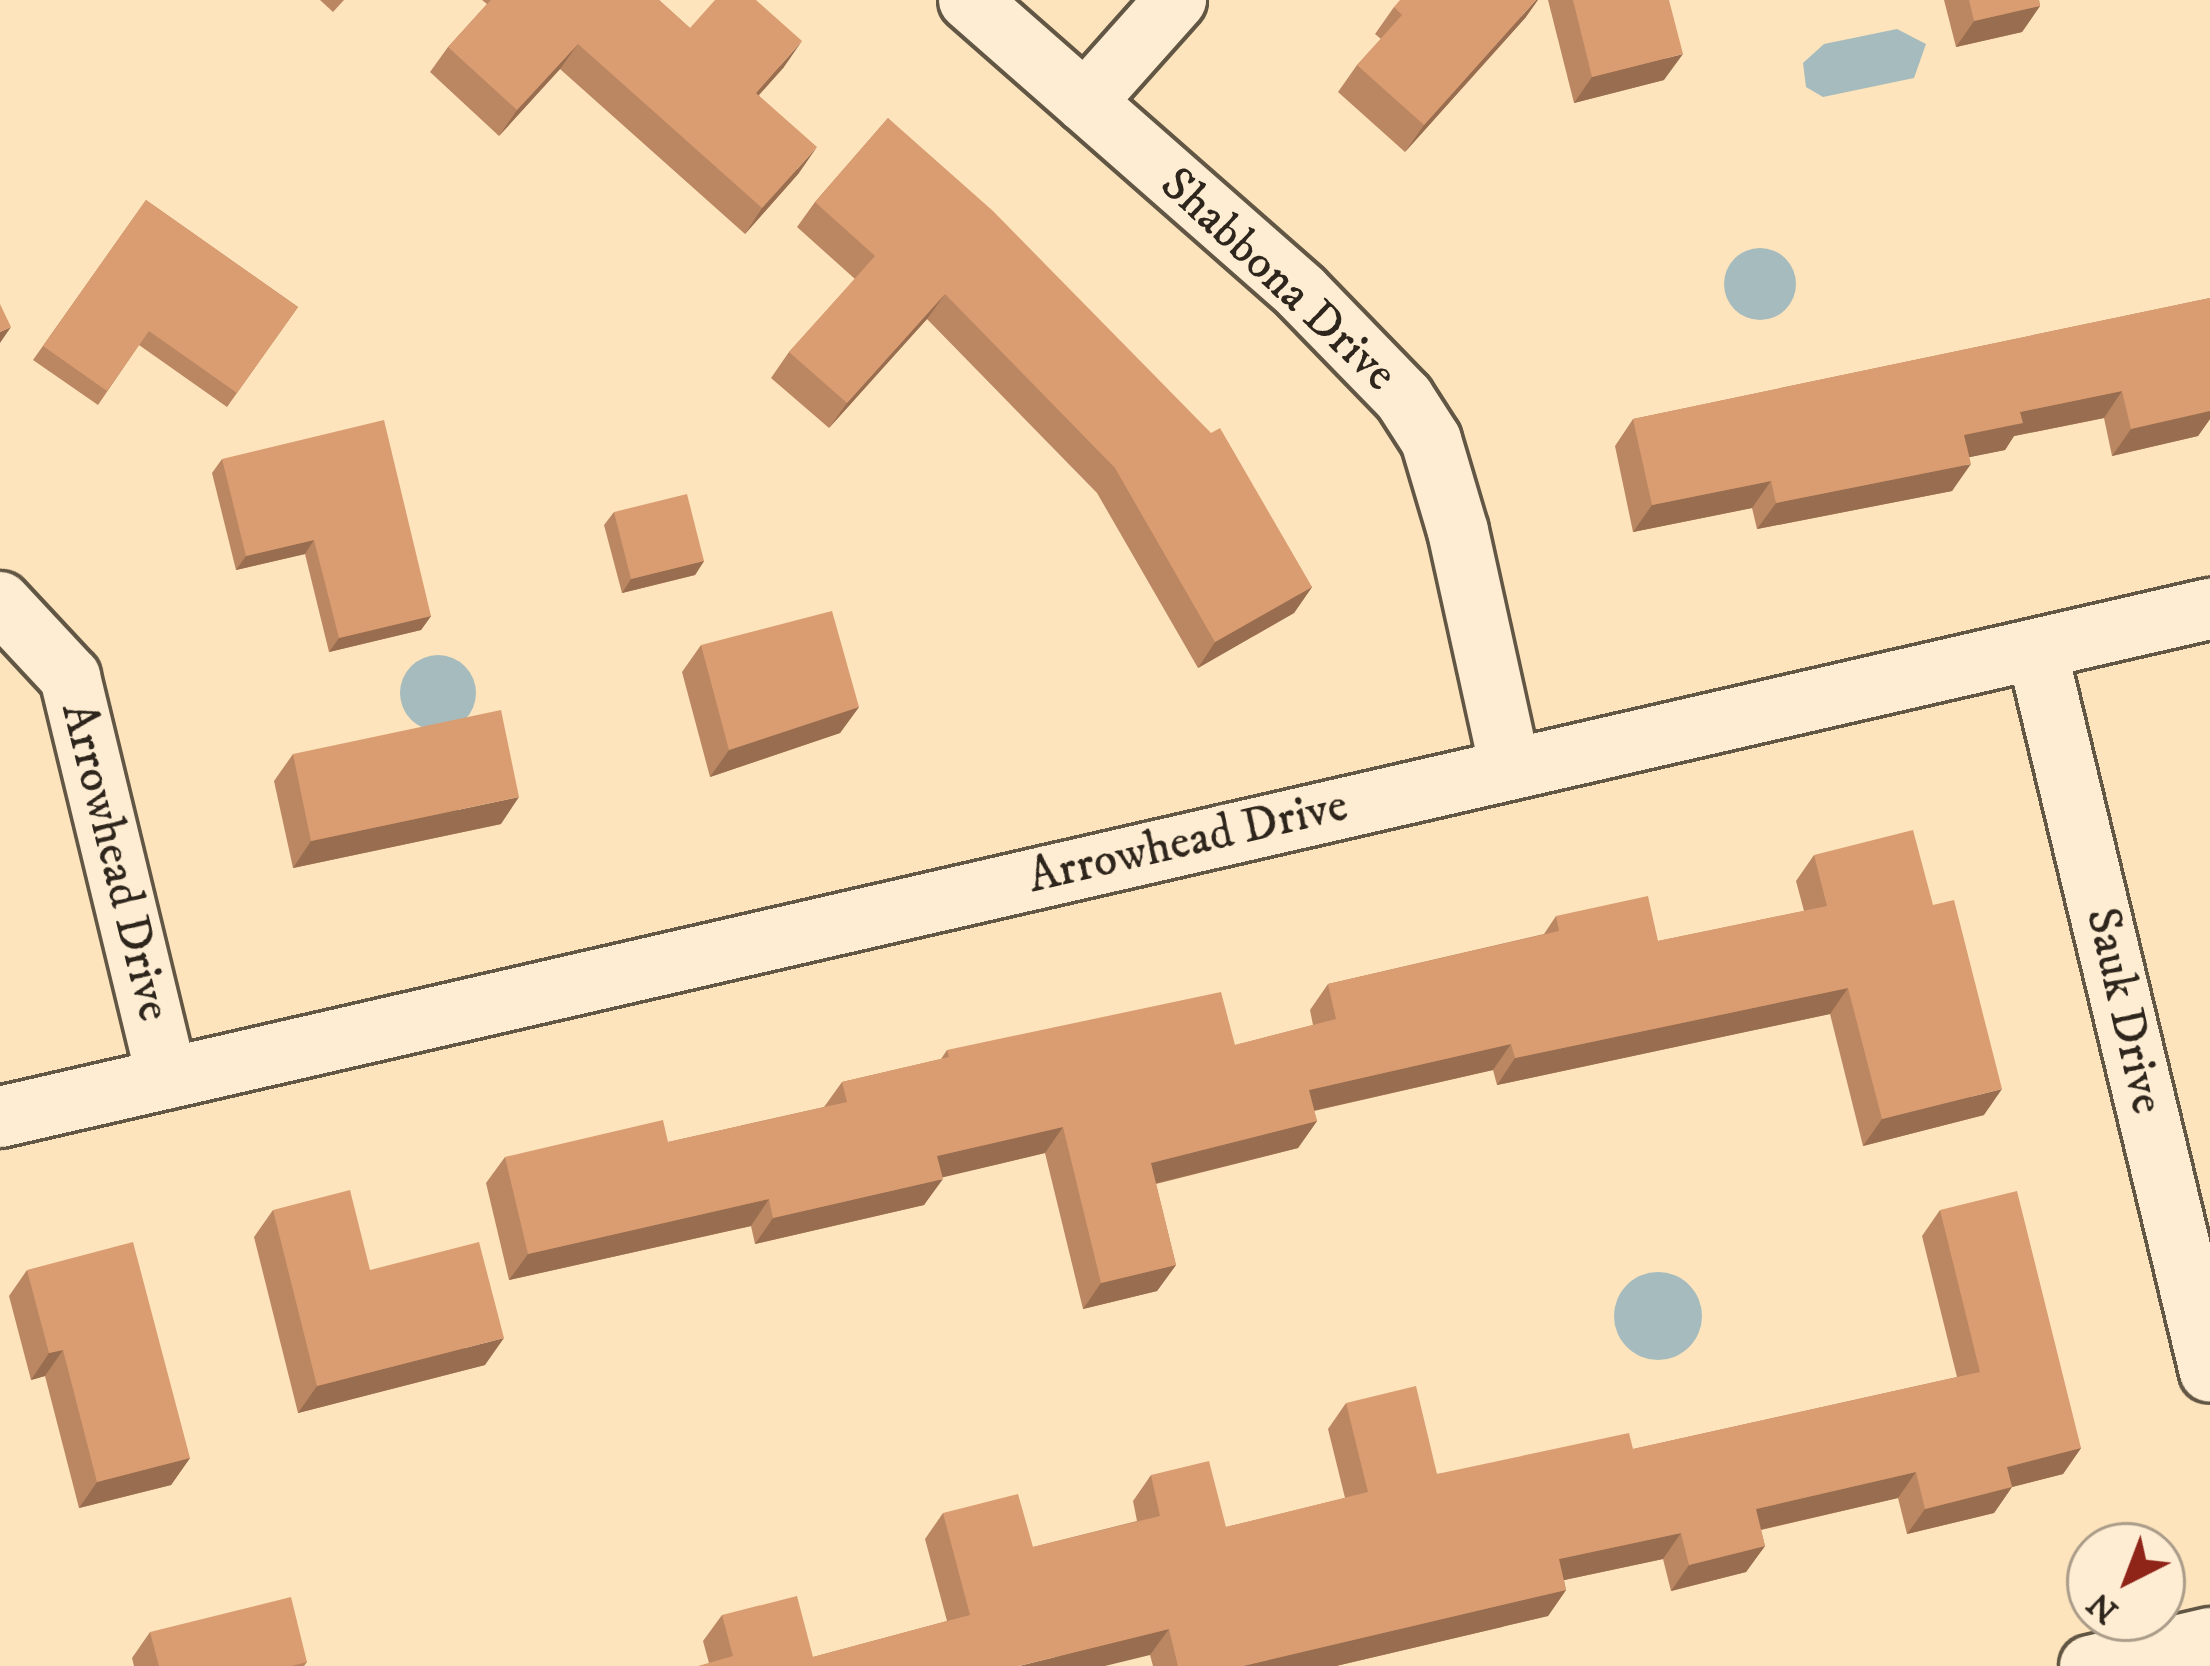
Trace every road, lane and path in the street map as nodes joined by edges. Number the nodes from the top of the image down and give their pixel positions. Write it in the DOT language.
graph roads {
  1 [pos="969,0"];
  2 [pos="1176,0"];
  3 [pos="1085,102"];
  4 [pos="0,602"];
  5 [pos="2210,609"];
  6 [pos="2037,651"];
  7 [pos="1510,768"];
  8 [pos="167,1078"];
  9 [pos="0,1117"];
  10 [pos="2210,1372"];
  11 [pos="2210,1638"];
  12 [pos="2090,1666"];
  1 -- 3 [label="street, Shabbona Drive"];
  2 -- 3 [label="street"];
  3 -- 7 [label="street, Shabbona Drive"];
  4 -- 8 [label="street, Arrowhead Drive"];
  5 -- 6 [label="street, Arrowhead Drive"];
  6 -- 7 [label="street, Arrowhead Drive"];
  6 -- 10 [label="street, Sauk Drive"];
  7 -- 8 [label="street, Arrowhead Drive"];
  8 -- 9 [label="street, Arrowhead Drive"];
  11 -- 12 [label="street"];
}
